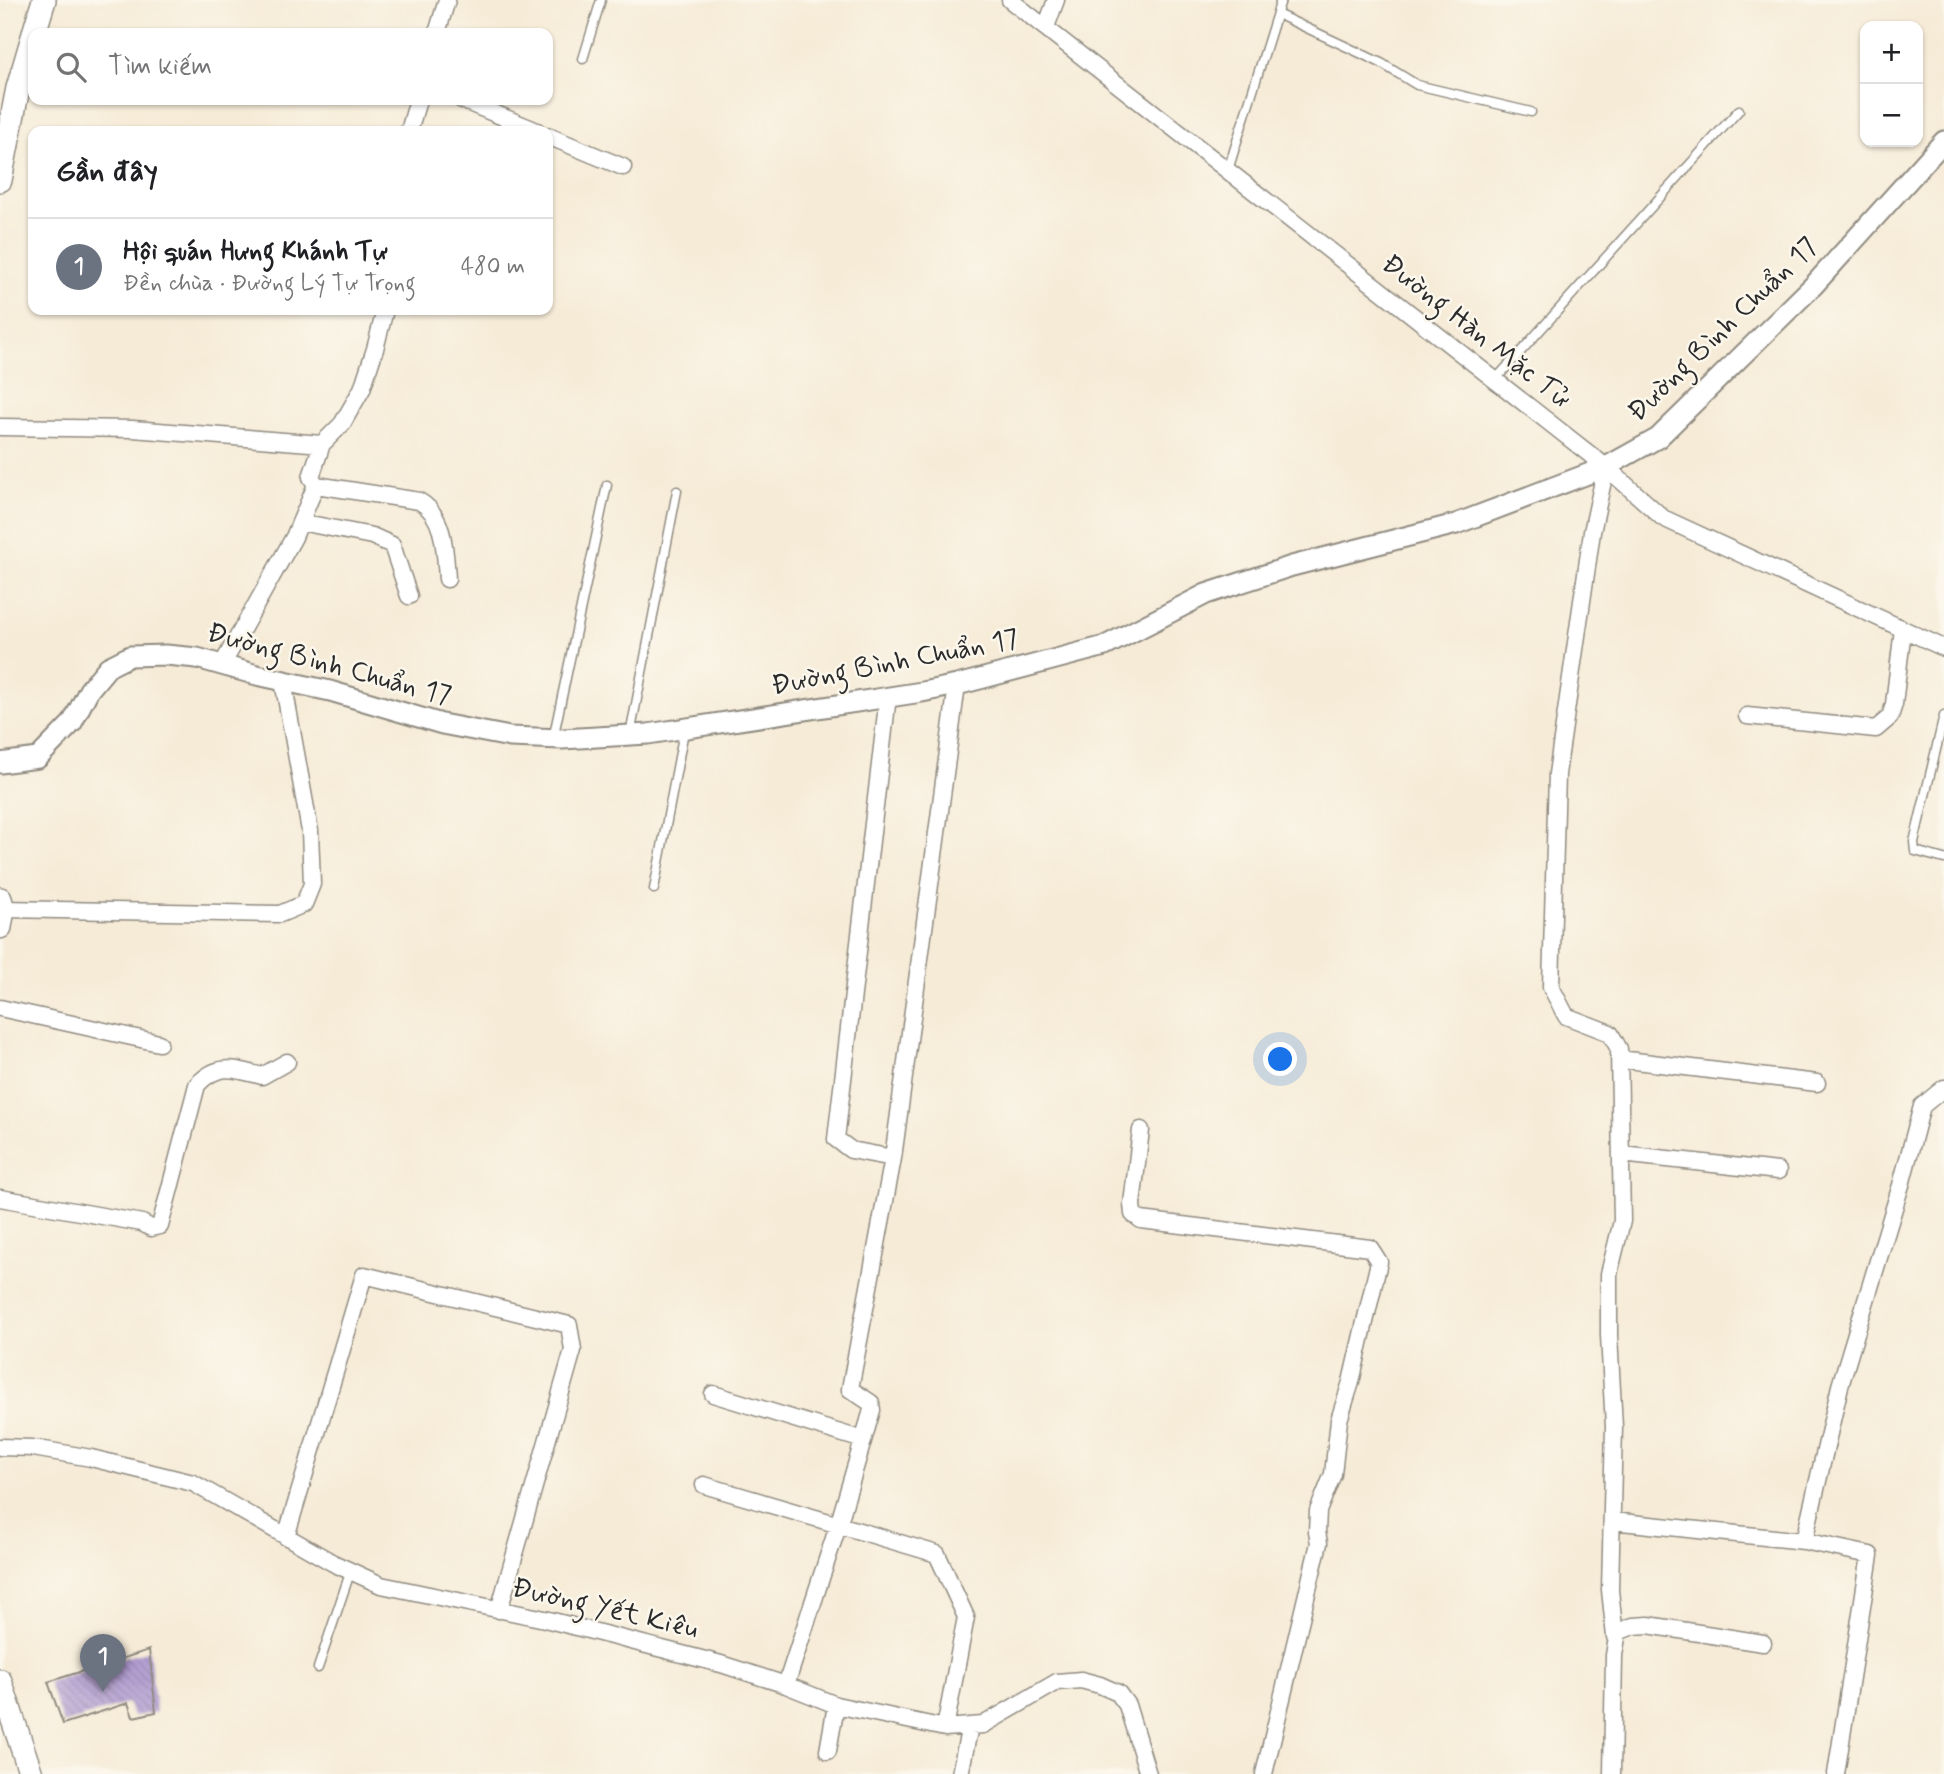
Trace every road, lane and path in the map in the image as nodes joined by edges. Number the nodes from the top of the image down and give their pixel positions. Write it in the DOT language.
graph roads {
  1 [pos="44,0"];
  2 [pos="447,0"];
  3 [pos="601,0"];
  4 [pos="1010,0"];
  5 [pos="1056,0"];
  6 [pos="1281,0"];
  7 [pos="1277,15"];
  8 [pos="1046,27"];
  9 [pos="36,28"];
  10 [pos="439,28"];
  11 [pos="28,55"];
  12 [pos="583,59"];
  13 [pos="417,105"];
  14 [pos="475,105"];
  15 [pos="1738,110"];
  16 [pos="1531,112"];
  17 [pos="410,126"];
  18 [pos="525,126"];
  19 [pos="553,138"];
  20 [pos="1944,141"];
  21 [pos="623,167"];
  22 [pos="1228,170"];
  23 [pos="1,173"];
  24 [pos="384,315"];
  25 [pos="1494,380"];
  26 [pos="0,427"];
  27 [pos="322,444"];
  28 [pos="1606,467"];
  29 [pos="316,485"];
  30 [pos="607,485"];
  31 [pos="677,491"];
  32 [pos="300,522"];
  33 [pos="447,579"];
  34 [pos="409,596"];
  35 [pos="1903,629"];
  36 [pos="1944,648"];
  37 [pos="222,665"];
  38 [pos="284,681"];
  39 [pos="957,685"];
  40 [pos="888,696"];
  41 [pos="1747,716"];
  42 [pos="1944,716"];
  43 [pos="684,728"];
  44 [pos="630,735"];
  45 [pos="553,739"];
  46 [pos="0,763"];
  47 [pos="1944,859"];
  48 [pos="654,889"];
  49 [pos="1,911"];
  50 [pos="0,1008"];
  51 [pos="159,1043"];
  52 [pos="1619,1059"];
  53 [pos="287,1062"];
  54 [pos="1818,1083"];
  55 [pos="1944,1088"];
  56 [pos="1142,1130"];
  57 [pos="1621,1154"];
  58 [pos="893,1158"];
  59 [pos="1778,1171"];
  60 [pos="0,1198"];
  61 [pos="713,1394"];
  62 [pos="863,1440"];
  63 [pos="0,1447"];
  64 [pos="704,1485"];
  65 [pos="1612,1521"];
  66 [pos="838,1526"];
  67 [pos="286,1537"];
  68 [pos="1804,1541"];
  69 [pos="351,1570"];
  70 [pos="499,1610"];
  71 [pos="1615,1637"];
  72 [pos="1763,1643"];
  73 [pos="318,1668"];
  74 [pos="0,1681"];
  75 [pos="786,1685"];
  76 [pos="836,1705"];
  77 [pos="970,1726"];
  78 [pos="945,1728"];
  79 [pos="828,1751"];
  80 [pos="31,1774"];
  81 [pos="960,1774"];
  82 [pos="1148,1774"];
  83 [pos="1264,1774"];
  84 [pos="1612,1774"];
  85 [pos="1836,1774"];
  1 -- 9 [label="main road"];
  2 -- 10 [label="street"];
  3 -- 12 [label="lane"];
  4 -- 8 [label="street, Đường Hàn Mặc Tử"];
  5 -- 8 [label="street"];
  6 -- 7 [label="lane"];
  7 -- 16 [label="lane"];
  7 -- 22 [label="lane"];
  8 -- 22 [label="street, Đường Hàn Mặc Tử"];
  11 -- 23 [label="main road"];
  13 -- 17 [label="street"];
  14 -- 18 [label="street"];
  15 -- 25 [label="lane"];
  19 -- 21 [label="street"];
  20 -- 28 [label="street, Đường Bình Chuẩn 17"];
  22 -- 25 [label="street, Đường Hàn Mặc Tử"];
  24 -- 27 [label="street"];
  25 -- 28 [label="street, Đường Hàn Mặc Tử"];
  26 -- 27 [label="street"];
  27 -- 29 [label="street"];
  28 -- 35 [label="street, Đường Hàn Mặc Tử"];
  28 -- 39 [label="street, Đường Bình Chuẩn 17"];
  28 -- 52 [label="street"];
  29 -- 32 [label="street"];
  29 -- 33 [label="street"];
  30 -- 45 [label="lane"];
  31 -- 44 [label="lane"];
  32 -- 34 [label="street"];
  32 -- 37 [label="street"];
  35 -- 36 [label="street, Đường Hàn Mặc Tử"];
  35 -- 41 [label="street"];
  37 -- 38 [label="street, Đường Bình Chuẩn 17"];
  37 -- 46 [label="street, Đường Bình Chuẩn 17"];
  38 -- 45 [label="street, Đường Bình Chuẩn 17"];
  38 -- 49 [label="street"];
  39 -- 40 [label="street, Đường Bình Chuẩn 17"];
  39 -- 58 [label="street"];
  40 -- 43 [label="street, Đường Bình Chuẩn 17"];
  40 -- 58 [label="street"];
  42 -- 47 [label="lane"];
  43 -- 44 [label="street, Đường Bình Chuẩn 17"];
  43 -- 48 [label="lane"];
  44 -- 45 [label="street, Đường Bình Chuẩn 17"];
  50 -- 51 [label="street"];
  52 -- 54 [label="street"];
  52 -- 57 [label="street"];
  53 -- 60 [label="street"];
  55 -- 68 [label="street"];
  56 -- 83 [label="street"];
  57 -- 59 [label="street"];
  57 -- 65 [label="street"];
  58 -- 62 [label="street"];
  61 -- 62 [label="street"];
  62 -- 66 [label="street"];
  63 -- 67 [label="street, Đường Yết Kiêu"];
  64 -- 66 [label="street"];
  65 -- 68 [label="street"];
  65 -- 71 [label="street"];
  66 -- 75 [label="street"];
  66 -- 78 [label="street"];
  67 -- 69 [label="street, Đường Yết Kiêu"];
  67 -- 70 [label="street"];
  68 -- 85 [label="street"];
  69 -- 70 [label="street, Đường Yết Kiêu"];
  69 -- 73 [label="lane"];
  70 -- 75 [label="street, Đường Yết Kiêu"];
  71 -- 72 [label="street"];
  71 -- 84 [label="street"];
  74 -- 80 [label="main road"];
  75 -- 76 [label="street, Đường Yết Kiêu"];
  76 -- 78 [label="street, Đường Yết Kiêu"];
  76 -- 79 [label="street"];
  77 -- 78 [label="street, Đường Yết Kiêu"];
  77 -- 81 [label="street"];
  77 -- 82 [label="street, Đường Yết Kiêu"];
}
